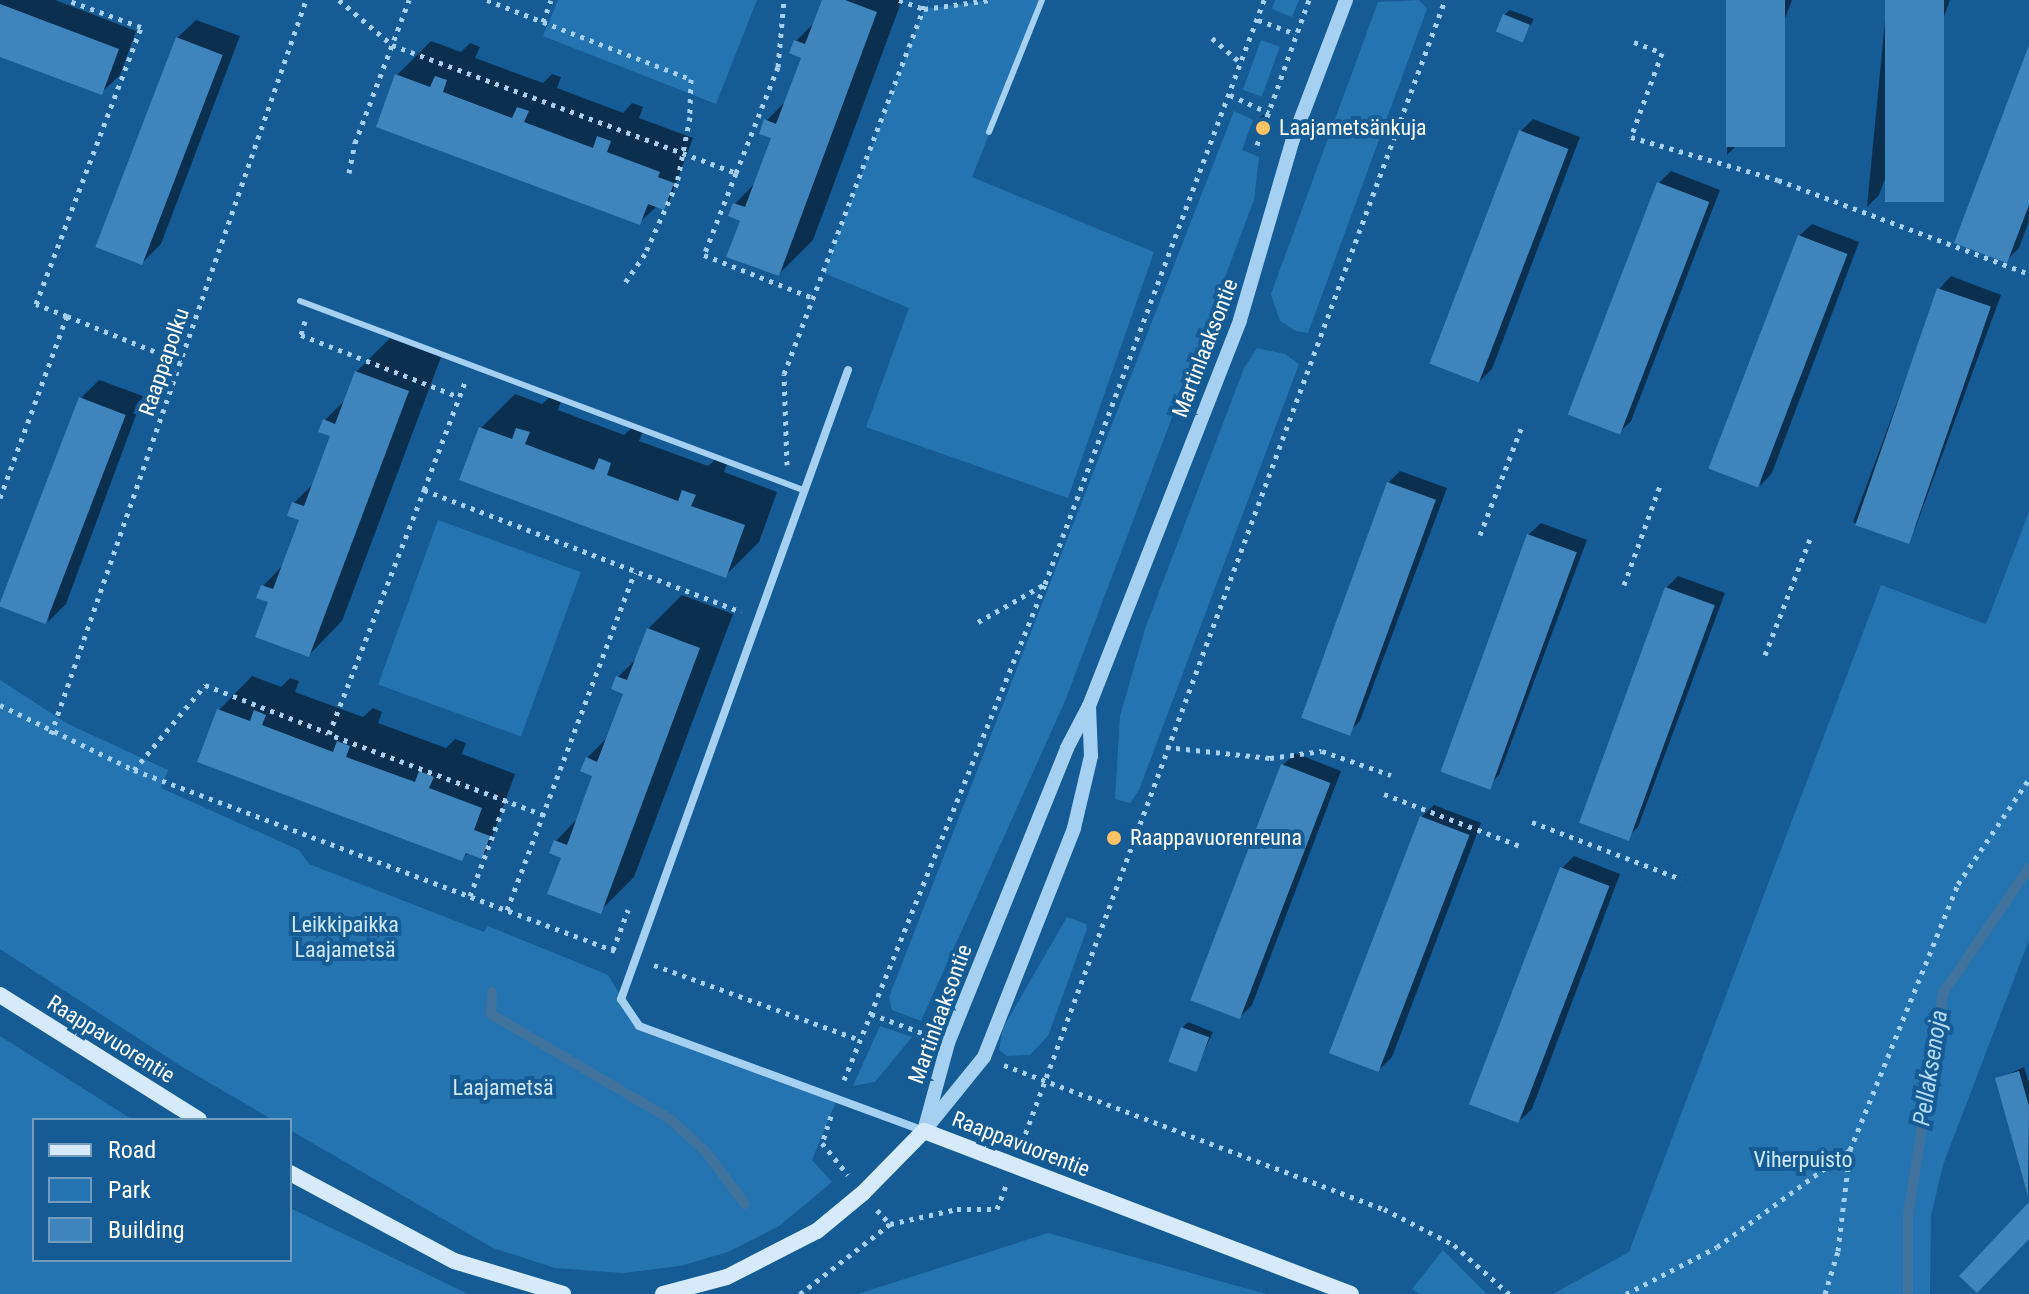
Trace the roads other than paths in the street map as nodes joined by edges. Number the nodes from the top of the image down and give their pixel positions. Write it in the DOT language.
graph roads {
  1 [pos="1042,0"];
  2 [pos="1346,0"];
  3 [pos="989,132"];
  4 [pos="300,301"];
  5 [pos="848,370"];
  6 [pos="803,490"];
  7 [pos="1089,706"];
  8 [pos="0,995"];
  9 [pos="196,1118"];
  10 [pos="924,1131"];
  11 [pos="292,1174"];
  12 [pos="563,1294"];
  13 [pos="663,1294"];
  14 [pos="1350,1294"];
  1 -- 3 [label="lane"];
  2 -- 7 [label="street, Martinlaaksontie"];
  4 -- 6 [label="lane"];
  5 -- 6 [label="street"];
  6 -- 10 [label="street"];
  7 -- 10 [label="street, Martinlaaksontie"];
  7 -- 10 [label="street, Martinlaaksontie"];
  8 -- 9 [label="main road, Raappavuorentie"];
  10 -- 13 [label="main road, Raappavuorentie"];
  10 -- 14 [label="main road, Raappavuorentie"];
  11 -- 12 [label="main road"];
}
